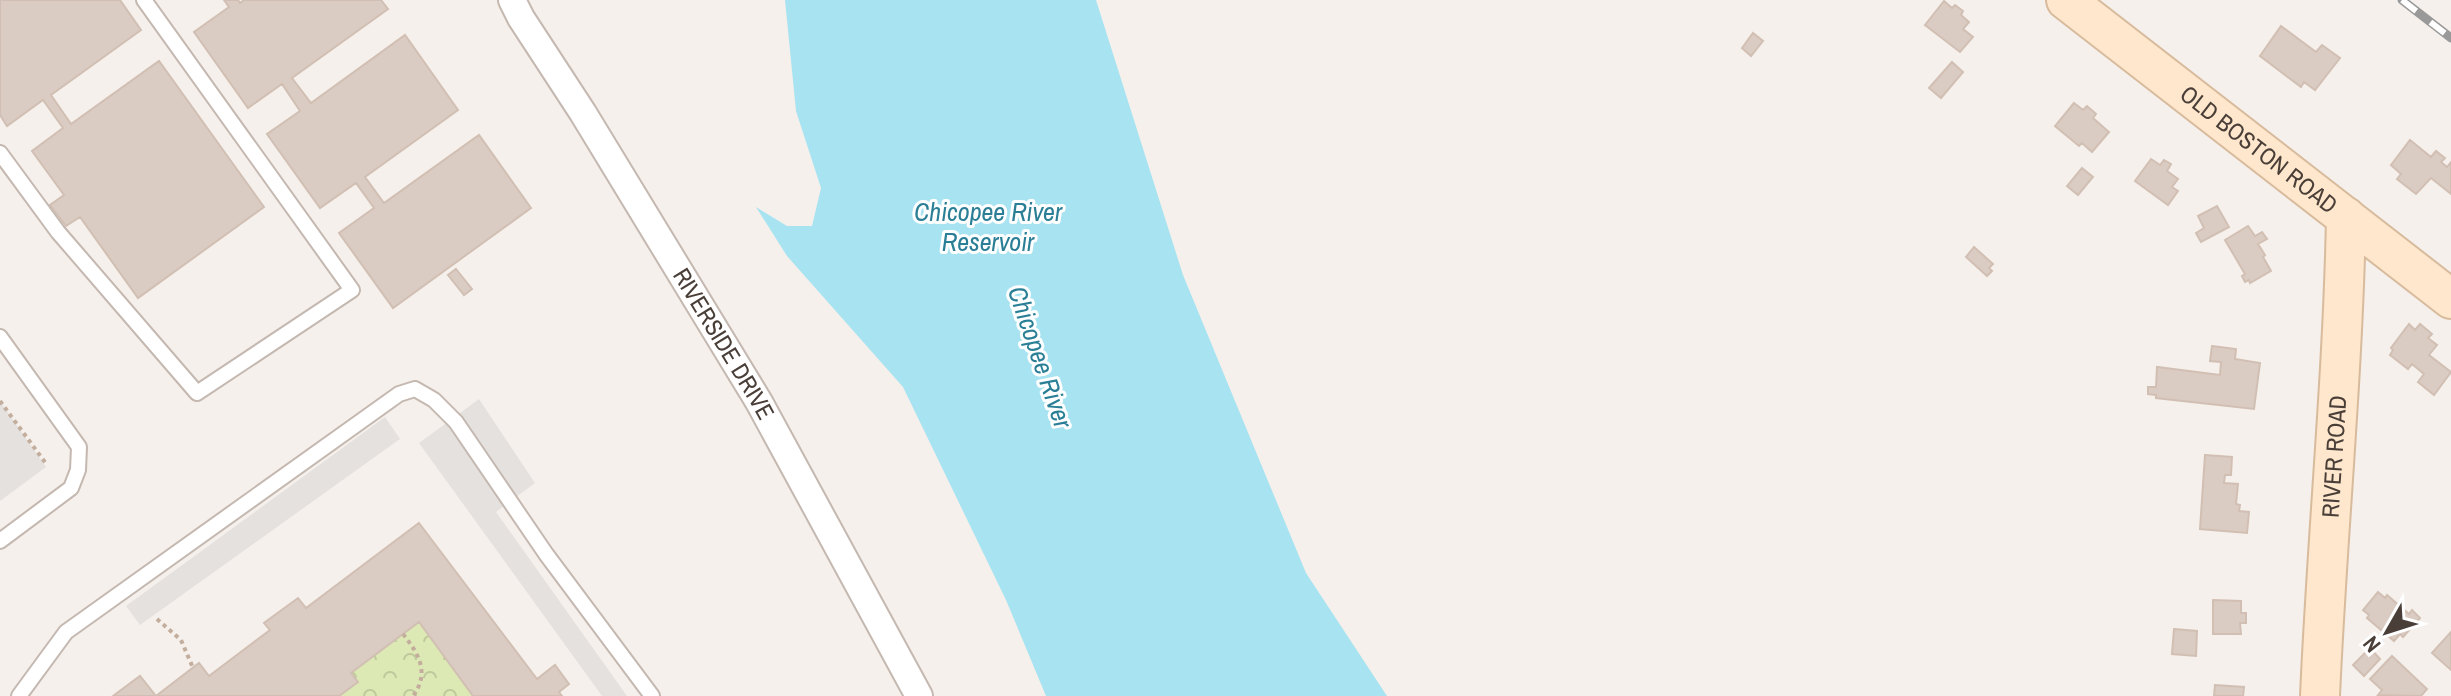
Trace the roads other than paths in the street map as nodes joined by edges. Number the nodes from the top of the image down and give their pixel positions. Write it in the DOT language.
graph roads {
  1 [pos="144,0"];
  2 [pos="512,0"];
  3 [pos="2066,0"];
  4 [pos="0,153"];
  5 [pos="2346,217"];
  6 [pos="2451,299"];
  7 [pos="0,337"];
  8 [pos="0,541"];
  9 [pos="19,696"];
  10 [pos="652,696"];
  11 [pos="919,696"];
  12 [pos="2320,696"];
  1 -- 4 [label="lane"];
  2 -- 11 [label="street, RIVERSIDE DRIVE"];
  3 -- 5 [label="street, OLD BOSTON ROAD"];
  5 -- 6 [label="street, OLD BOSTON ROAD"];
  5 -- 12 [label="street, RIVER ROAD"];
  7 -- 8 [label="lane"];
  9 -- 10 [label="lane"];
}
